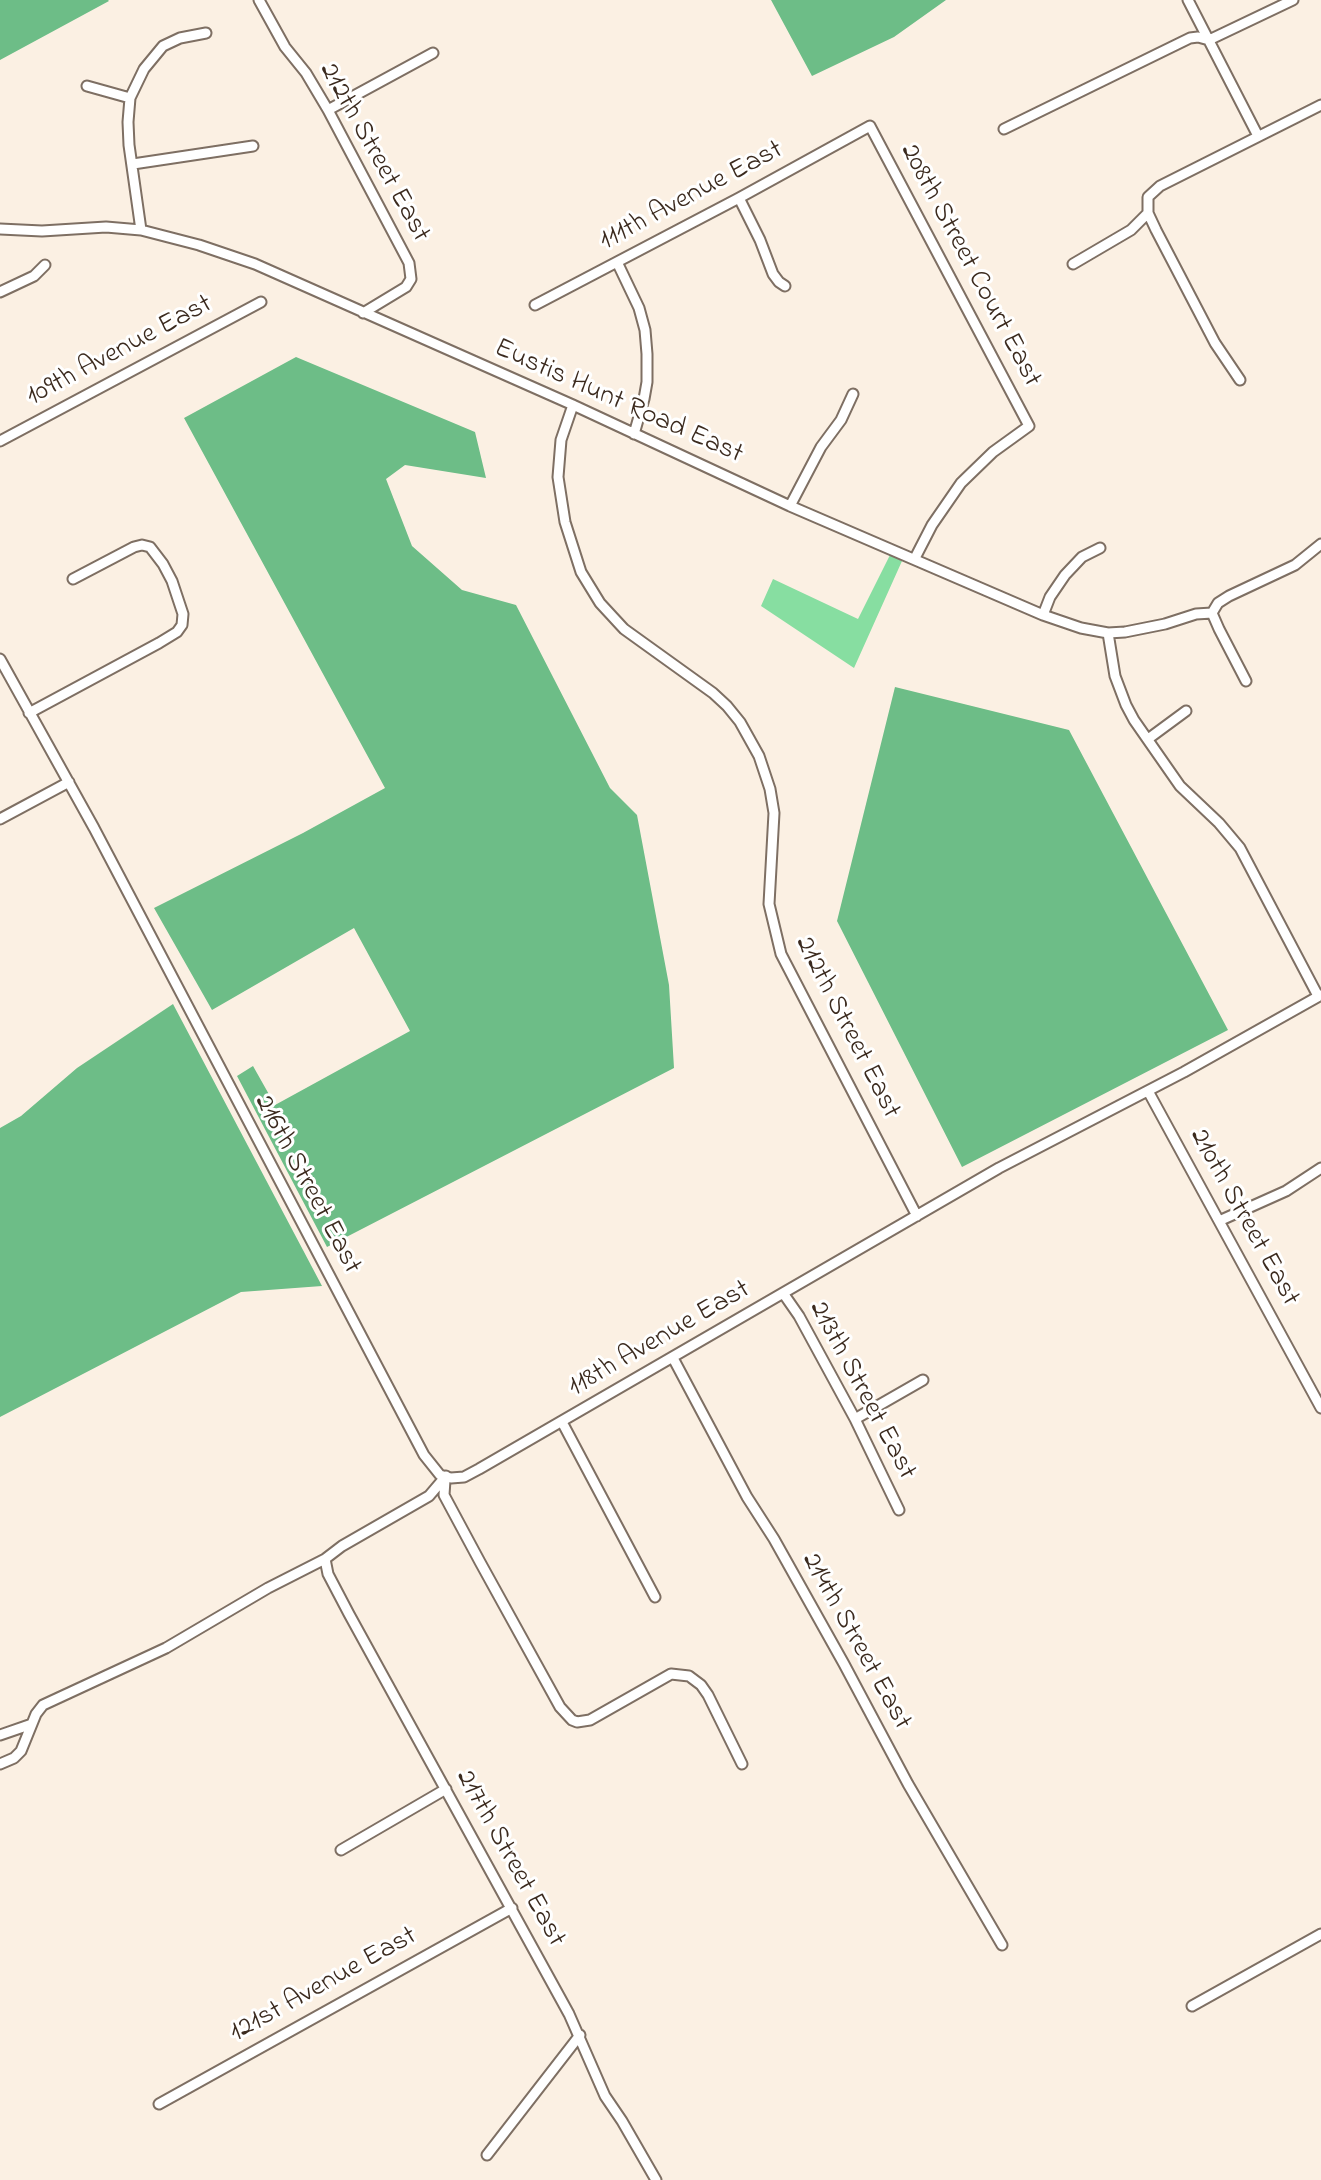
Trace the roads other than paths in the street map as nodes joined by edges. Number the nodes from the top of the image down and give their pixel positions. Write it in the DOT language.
graph roads {
  1 [pos="259,0"];
  2 [pos="1188,0"];
  3 [pos="1293,0"];
  4 [pos="206,33"];
  5 [pos="1209,40"];
  6 [pos="433,53"];
  7 [pos="87,86"];
  8 [pos="130,98"];
  9 [pos="1321,105"];
  10 [pos="328,110"];
  11 [pos="870,126"];
  12 [pos="1004,129"];
  13 [pos="1258,136"];
  14 [pos="253,146"];
  15 [pos="133,164"];
  16 [pos="739,198"];
  17 [pos="1148,208"];
  18 [pos="0,229"];
  19 [pos="141,230"];
  20 [pos="617,262"];
  21 [pos="1073,264"];
  22 [pos="45,265"];
  23 [pos="785,286"];
  24 [pos="0,292"];
  25 [pos="261,302"];
  26 [pos="535,305"];
  27 [pos="363,313"];
  28 [pos="1240,380"];
  29 [pos="853,394"];
  30 [pos="573,405"];
  31 [pos="634,434"];
  32 [pos="0,441"];
  33 [pos="790,506"];
  34 [pos="1321,544"];
  35 [pos="1100,548"];
  36 [pos="915,558"];
  37 [pos="73,579"];
  38 [pos="1212,613"];
  39 [pos="1043,615"];
  40 [pos="1108,633"];
  41 [pos="0,659"];
  42 [pos="1246,681"];
  43 [pos="1186,711"];
  44 [pos="29,713"];
  45 [pos="1148,739"];
  46 [pos="69,782"];
  47 [pos="0,819"];
  48 [pos="1319,996"];
  49 [pos="1148,1091"];
  50 [pos="1321,1168"];
  51 [pos="917,1216"];
  52 [pos="1219,1221"];
  53 [pos="783,1293"];
  54 [pos="673,1358"];
  55 [pos="923,1380"];
  56 [pos="1321,1408"];
  57 [pos="855,1419"];
  58 [pos="562,1422"];
  59 [pos="446,1476"];
  60 [pos="899,1510"];
  61 [pos="325,1559"];
  62 [pos="655,1597"];
  63 [pos="32,1724"];
  64 [pos="0,1735"];
  65 [pos="0,1764"];
  66 [pos="742,1764"];
  67 [pos="446,1789"];
  68 [pos="341,1850"];
  69 [pos="512,1908"];
  70 [pos="1321,1934"];
  71 [pos="1002,1945"];
  72 [pos="1192,2006"];
  73 [pos="580,2035"];
  74 [pos="159,2104"];
  75 [pos="487,2155"];
  76 [pos="656,2180"];
  1 -- 10 [label="street, 212th Street East"];
  2 -- 5 [label="street"];
  3 -- 5 [label="street"];
  4 -- 8 [label="street"];
  5 -- 12 [label="street"];
  5 -- 13 [label="street"];
  6 -- 10 [label="street"];
  7 -- 8 [label="street"];
  8 -- 15 [label="street"];
  9 -- 13 [label="street"];
  10 -- 27 [label="street, 212th Street East"];
  11 -- 16 [label="street, 111th Avenue East"];
  11 -- 36 [label="street, 208th Street Court East"];
  13 -- 17 [label="street"];
  14 -- 15 [label="street"];
  15 -- 19 [label="street"];
  16 -- 20 [label="street, 111th Avenue East"];
  16 -- 23 [label="street"];
  17 -- 21 [label="street"];
  17 -- 28 [label="street"];
  18 -- 19 [label="street, Eustis Hunt Road East"];
  19 -- 27 [label="street, Eustis Hunt Road East"];
  20 -- 26 [label="street, 111th Avenue East"];
  20 -- 31 [label="street"];
  22 -- 24 [label="street"];
  25 -- 32 [label="street, 109th Avenue East"];
  27 -- 30 [label="street, Eustis Hunt Road East"];
  29 -- 33 [label="street"];
  30 -- 31 [label="street, Eustis Hunt Road East"];
  30 -- 51 [label="street, 212th Street East"];
  31 -- 33 [label="street, Eustis Hunt Road East"];
  33 -- 36 [label="street, Eustis Hunt Road East"];
  34 -- 38 [label="street"];
  35 -- 39 [label="street"];
  36 -- 39 [label="street, Eustis Hunt Road East"];
  37 -- 44 [label="street"];
  38 -- 40 [label="street, Eustis Hunt Road East"];
  38 -- 42 [label="street"];
  39 -- 40 [label="street, Eustis Hunt Road East"];
  40 -- 45 [label="street"];
  41 -- 44 [label="street, 216th Street East"];
  43 -- 45 [label="street"];
  44 -- 46 [label="street, 216th Street East"];
  45 -- 48 [label="street"];
  46 -- 47 [label="street"];
  46 -- 59 [label="street, 216th Street East"];
  48 -- 49 [label="street, 118th Avenue East"];
  49 -- 51 [label="street, 118th Avenue East"];
  49 -- 52 [label="street, 210th Street East"];
  50 -- 52 [label="street"];
  51 -- 53 [label="street, 118th Avenue East"];
  52 -- 56 [label="street, 210th Street East"];
  53 -- 54 [label="street, 118th Avenue East"];
  53 -- 57 [label="street, 213th Street East"];
  54 -- 58 [label="street, 118th Avenue East"];
  54 -- 71 [label="street, 214th Street East"];
  55 -- 57 [label="street"];
  57 -- 60 [label="street, 213th Street East"];
  58 -- 59 [label="street, 118th Avenue East"];
  58 -- 62 [label="street"];
  59 -- 61 [label="street, 118th Avenue East"];
  59 -- 66 [label="street"];
  61 -- 63 [label="street, 118th Avenue East"];
  61 -- 67 [label="street, 217th Street East"];
  63 -- 64 [label="street, 118th Avenue East"];
  63 -- 65 [label="street, 118th Avenue East"];
  67 -- 68 [label="street"];
  67 -- 69 [label="street, 217th Street East"];
  69 -- 73 [label="street, 217th Street East"];
  69 -- 74 [label="street, 121st Avenue East"];
  70 -- 72 [label="street"];
  73 -- 75 [label="street"];
  73 -- 76 [label="street, 217th Street East"];
}
